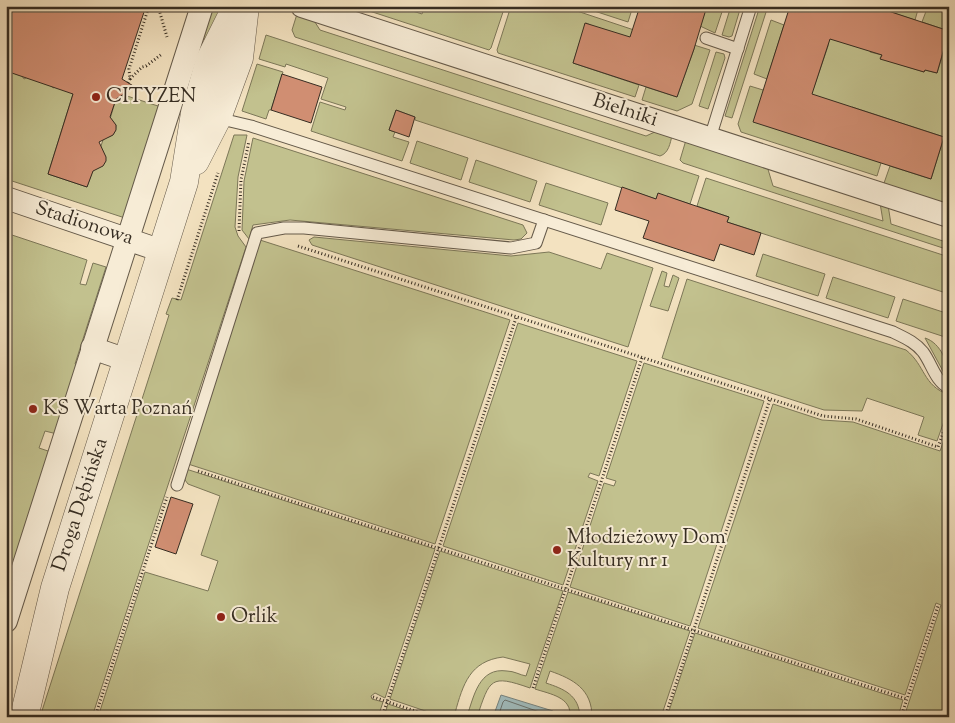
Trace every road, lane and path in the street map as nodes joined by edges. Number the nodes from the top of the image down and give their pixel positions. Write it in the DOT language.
graph roads {
  1 [pos="149,6"];
  2 [pos="158,6"];
  3 [pos="202,6"];
  4 [pos="237,6"];
  5 [pos="244,6"];
  6 [pos="302,6"];
  7 [pos="751,6"];
  8 [pos="706,38"];
  9 [pos="168,39"];
  10 [pos="738,49"];
  11 [pos="146,66"];
  12 [pos="206,115"];
  13 [pos="254,126"];
  14 [pos="710,138"];
  15 [pos="6,198"];
  16 [pos="949,216"];
  17 [pos="544,220"];
  18 [pos="128,238"];
  19 [pos="294,245"];
  20 [pos="252,247"];
  21 [pos="162,251"];
  22 [pos="516,318"];
  23 [pos="92,348"];
  24 [pos="642,358"];
  25 [pos="127,360"];
  26 [pos="949,388"];
  27 [pos="770,399"];
  28 [pos="949,417"];
  29 [pos="183,466"];
  30 [pos="177,484"];
  31 [pos="438,548"];
  32 [pos="566,589"];
  33 [pos="938,606"];
  34 [pos="6,621"];
  35 [pos="693,630"];
  36 [pos="533,688"];
  37 [pos="373,697"];
  38 [pos="907,698"];
  39 [pos="387,702"];
  40 [pos="24,717"];
  41 [pos="95,717"];
  42 [pos="382,717"];
  43 [pos="433,717"];
  44 [pos="665,717"];
  45 [pos="901,717"];
  1 -- 11 [label="path"];
  2 -- 9 [label="path"];
  3 -- 18 [label="street"];
  4 -- 12 [label="street, Droga Dębińska"];
  5 -- 12 [label="street, Droga Dębińska"];
  6 -- 14 [label="street, Bielniki"];
  7 -- 10 [label="lane"];
  8 -- 10 [label="lane"];
  10 -- 14 [label="lane"];
  12 -- 13 [label="lane"];
  12 -- 21 [label="street, Droga Dębińska"];
  13 -- 17 [label="lane"];
  13 -- 20 [label="path"];
  14 -- 16 [label="street, Bielniki"];
  15 -- 18 [label="street, Stadionowa"];
  17 -- 20 [label="lane"];
  17 -- 26 [label="lane"];
  18 -- 21 [label="street, Stadionowa"];
  18 -- 23 [label="street"];
  19 -- 22 [label="path"];
  20 -- 29 [label="lane"];
  21 -- 25 [label="street, Droga Dębińska"];
  22 -- 24 [label="path"];
  22 -- 31 [label="path"];
  23 -- 25 [label="street"];
  23 -- 34 [label="street"];
  24 -- 27 [label="path"];
  24 -- 32 [label="path"];
  25 -- 40 [label="street, Droga Dębińska"];
  27 -- 28 [label="path"];
  27 -- 35 [label="path"];
  29 -- 30 [label="lane"];
  29 -- 31 [label="path"];
  30 -- 41 [label="path"];
  31 -- 32 [label="path"];
  31 -- 39 [label="path"];
  32 -- 35 [label="path"];
  32 -- 36 [label="path"];
  33 -- 38 [label="path"];
  35 -- 38 [label="path"];
  35 -- 44 [label="path"];
  37 -- 39 [label="path"];
  38 -- 45 [label="path"];
  39 -- 42 [label="path"];
  39 -- 43 [label="path"];
}
